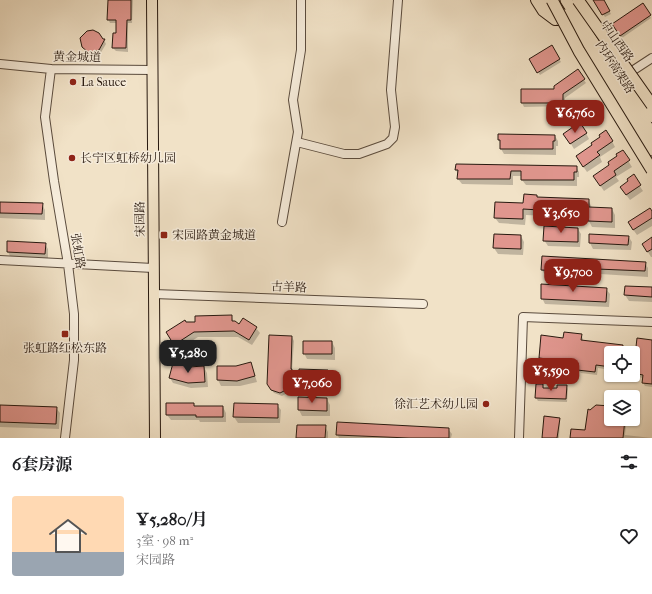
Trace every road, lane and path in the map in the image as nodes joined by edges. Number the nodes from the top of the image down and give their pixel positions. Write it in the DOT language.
graph roads {
  1 [pos="152,0"];
  2 [pos="301,0"];
  3 [pos="398,0"];
  4 [pos="536,0"];
  5 [pos="544,0"];
  6 [pos="553,0"];
  7 [pos="566,0"];
  8 [pos="573,0"];
  9 [pos="578,0"];
  10 [pos="561,24"];
  11 [pos="652,58"];
  12 [pos="0,64"];
  13 [pos="51,69"];
  14 [pos="153,70"];
  15 [pos="626,76"];
  16 [pos="652,105"];
  17 [pos="652,116"];
  18 [pos="652,134"];
  19 [pos="296,142"];
  20 [pos="652,150"];
  21 [pos="652,157"];
  22 [pos="652,170"];
  23 [pos="282,222"];
  24 [pos="0,260"];
  25 [pos="68,264"];
  26 [pos="153,268"];
  27 [pos="154,294"];
  28 [pos="423,304"];
  29 [pos="652,322"];
  30 [pos="65,438"];
  31 [pos="155,438"];
  32 [pos="520,438"];
  1 -- 14 [label="main road, 宋园路"];
  2 -- 19 [label="street"];
  3 -- 19 [label="street"];
  4 -- 10 [label="main road"];
  5 -- 10 [label="main road"];
  6 -- 20 [label="highway, 内环高架路, bridge"];
  6 -- 22 [label="highway, bridge"];
  7 -- 18 [label="highway, 内环高架路"];
  8 -- 15 [label="main road, 中山西路"];
  9 -- 16 [label="highway, bridge"];
  10 -- 21 [label="main road"];
  11 -- 15 [label="street"];
  12 -- 13 [label="street, 黄金城道"];
  13 -- 14 [label="street, 黄金城道"];
  13 -- 25 [label="street, 张虹路"];
  14 -- 26 [label="main road, 宋园路"];
  15 -- 17 [label="main road, 中山西路"];
  19 -- 23 [label="street"];
  24 -- 25 [label="street"];
  25 -- 26 [label="street"];
  25 -- 30 [label="street, 张虹路"];
  26 -- 27 [label="main road, 宋园路"];
  27 -- 28 [label="street, 古羊路"];
  27 -- 31 [label="main road, 宋园路"];
  29 -- 32 [label="street"];
}
